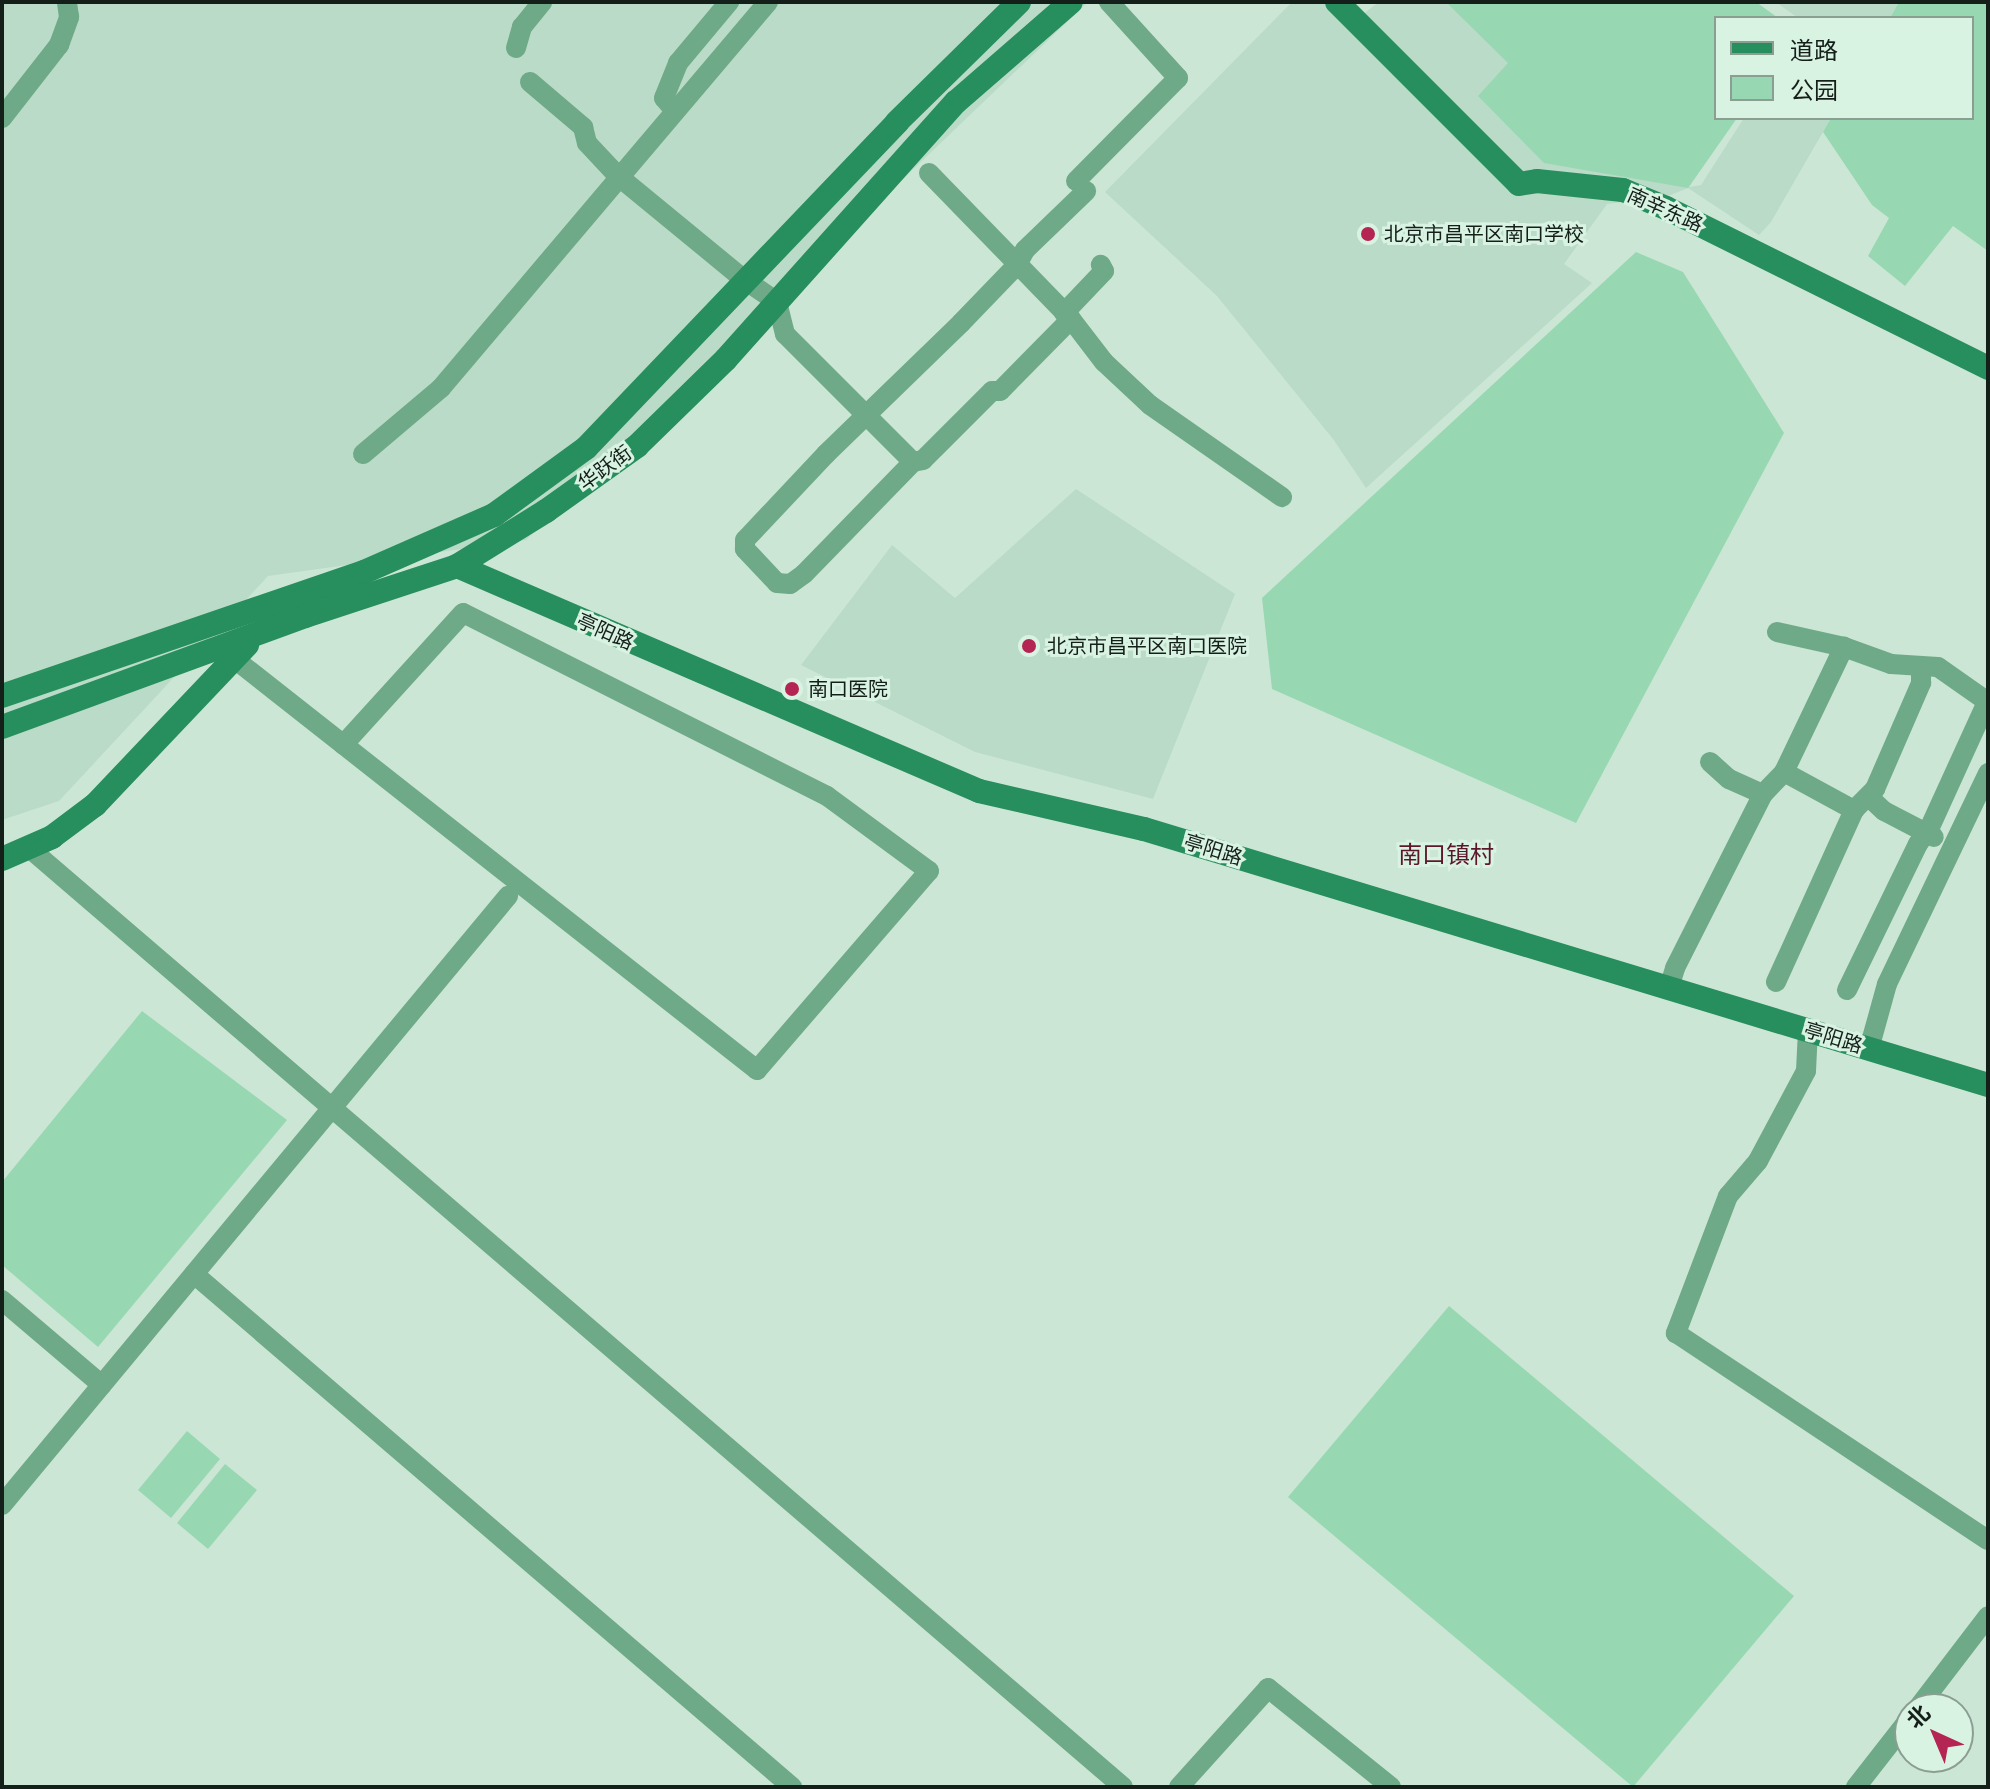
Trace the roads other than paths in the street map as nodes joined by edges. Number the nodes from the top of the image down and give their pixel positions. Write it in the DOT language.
graph roads {
  1 [pos="67,2"];
  2 [pos="542,2"];
  3 [pos="729,2"];
  4 [pos="768,2"];
  5 [pos="1019,2"];
  6 [pos="1071,2"];
  7 [pos="1109,2"];
  8 [pos="1337,2"];
  9 [pos="1345,2"];
  10 [pos="1354,2"];
  11 [pos="516,48"];
  12 [pos="530,82"];
  13 [pos="675,111"];
  14 [pos="2,118"];
  15 [pos="929,173"];
  16 [pos="618,176"];
  17 [pos="1017,265"];
  18 [pos="1101,265"];
  19 [pos="748,282"];
  20 [pos="777,302"];
  21 [pos="1068,316"];
  22 [pos="1988,368"];
  23 [pos="866,416"];
  24 [pos="363,454"];
  25 [pos="913,462"];
  26 [pos="1282,497"];
  27 [pos="457,566"];
  28 [pos="1777,632"];
  29 [pos="262,634"];
  30 [pos="1844,647"];
  31 [pos="232,657"];
  32 [pos="1921,668"];
  33 [pos="2,696"];
  34 [pos="1987,702"];
  35 [pos="2,727"];
  36 [pos="343,745"];
  37 [pos="1710,762"];
  38 [pos="1784,772"];
  39 [pos="1988,773"];
  40 [pos="1763,794"];
  41 [pos="1862,804"];
  42 [pos="1923,833"];
  43 [pos="1955,842"];
  44 [pos="28,847"];
  45 [pos="2,859"];
  46 [pos="508,896"];
  47 [pos="1776,982"];
  48 [pos="1669,988"];
  49 [pos="1847,990"];
  50 [pos="1808,1030"];
  51 [pos="1869,1049"];
  52 [pos="1988,1085"];
  53 [pos="333,1106"];
  54 [pos="194,1274"];
  55 [pos="2,1300"];
  56 [pos="102,1385"];
  57 [pos="2,1505"];
  58 [pos="1988,1540"];
  59 [pos="1988,1616"];
  60 [pos="1929,1693"];
  61 [pos="1894,1742"];
  62 [pos="1866,1783"];
  63 [pos="792,1787"];
  64 [pos="1123,1787"];
  65 [pos="1179,1787"];
  66 [pos="1391,1787"];
  1 -- 14 [label="street"];
  2 -- 11 [label="street"];
  3 -- 13 [label="street"];
  4 -- 13 [label="street"];
  5 -- 19 [label="street, 华跃街"];
  6 -- 20 [label="street, 华跃街"];
  7 -- 17 [label="street"];
  8 -- 22 [label="street, 南辛东路"];
  9 -- 10 [label="street"];
  12 -- 16 [label="street"];
  13 -- 16 [label="street"];
  15 -- 17 [label="street"];
  16 -- 19 [label="street"];
  16 -- 24 [label="street"];
  17 -- 21 [label="street"];
  17 -- 23 [label="street"];
  18 -- 21 [label="street"];
  19 -- 20 [label="street"];
  19 -- 33 [label="street, 华跃街"];
  20 -- 23 [label="street"];
  20 -- 27 [label="street, 华跃街"];
  21 -- 25 [label="street"];
  21 -- 26 [label="street"];
  23 -- 25 [label="street"];
  23 -- 25 [label="street"];
  27 -- 29 [label="street, 华跃街"];
  27 -- 48 [label="street, 亭阳路"];
  28 -- 30 [label="street"];
  29 -- 31 [label="street"];
  29 -- 35 [label="street, 华跃街"];
  30 -- 32 [label="street"];
  30 -- 38 [label="street"];
  31 -- 36 [label="street"];
  31 -- 44 [label="street"];
  32 -- 34 [label="street"];
  32 -- 41 [label="street"];
  34 -- 42 [label="street"];
  36 -- 36 [label="street"];
  37 -- 40 [label="street"];
  38 -- 40 [label="street"];
  38 -- 41 [label="street"];
  39 -- 43 [label="street"];
  40 -- 48 [label="street"];
  41 -- 42 [label="street"];
  41 -- 47 [label="street"];
  42 -- 43 [label="street"];
  42 -- 49 [label="street"];
  43 -- 51 [label="street"];
  44 -- 45 [label="street"];
  44 -- 53 [label="street"];
  46 -- 53 [label="street"];
  48 -- 50 [label="street, 亭阳路"];
  50 -- 51 [label="street, 亭阳路"];
  50 -- 58 [label="street"];
  51 -- 52 [label="street, 亭阳路"];
  53 -- 54 [label="street"];
  53 -- 64 [label="street"];
  54 -- 56 [label="street"];
  54 -- 63 [label="street"];
  55 -- 56 [label="street"];
  56 -- 57 [label="street"];
  59 -- 60 [label="street"];
  61 -- 62 [label="street"];
  65 -- 66 [label="street"];
}
